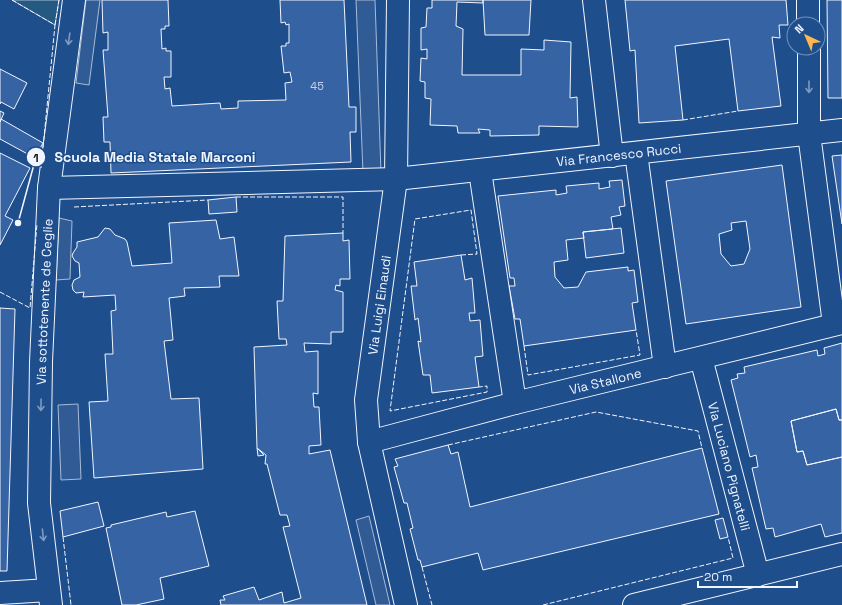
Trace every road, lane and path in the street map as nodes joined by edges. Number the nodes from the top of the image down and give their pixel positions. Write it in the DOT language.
graph roads {
  1 [pos="74,0"];
  2 [pos="398,0"];
  3 [pos="594,0"];
  4 [pos="808,0"];
  5 [pos="808,16"];
  6 [pos="808,56"];
  7 [pos="842,130"];
  8 [pos="809,134"];
  9 [pos="636,153"];
  10 [pos="612,156"];
  11 [pos="480,171"];
  12 [pos="396,179"];
  13 [pos="49,188"];
  14 [pos="838,323"];
  15 [pos="701,358"];
  16 [pos="665,367"];
  17 [pos="515,404"];
  18 [pos="369,442"];
  19 [pos="842,554"];
  20 [pos="758,575"];
  21 [pos="0,592"];
  22 [pos="50,598"];
  23 [pos="406,605"];
  24 [pos="634,605"];
  1 -- 13 [label="street, Via sottotenente de Ceglie, one-way"];
  2 -- 12 [label="street, Via Luigi Einaudi"];
  3 -- 10 [label="street"];
  4 -- 5 [label="street"];
  6 -- 8 [label="street, one-way"];
  7 -- 8 [label="street, Via Francesco Rucci"];
  8 -- 9 [label="street, Via Francesco Rucci"];
  8 -- 14 [label="street"];
  9 -- 10 [label="street, Via Francesco Rucci"];
  9 -- 16 [label="street"];
  10 -- 11 [label="street, Via Francesco Rucci"];
  11 -- 12 [label="street, Via Francesco Rucci"];
  11 -- 17 [label="street"];
  12 -- 13 [label="street, Via Francesco Rucci"];
  12 -- 18 [label="street, Via Luigi Einaudi"];
  13 -- 22 [label="street, Via sottotenente de Ceglie, one-way"];
  14 -- 15 [label="street, Via Stallone"];
  15 -- 16 [label="street, Via Stallone"];
  15 -- 20 [label="street, Via Luciano Pignatelli"];
  16 -- 17 [label="street, Via Stallone"];
  17 -- 18 [label="street, Via Stallone"];
  18 -- 23 [label="street, Via Luigi Einaudi"];
  19 -- 20 [label="street"];
  20 -- 24 [label="street"];
  21 -- 22 [label="street"];
}
